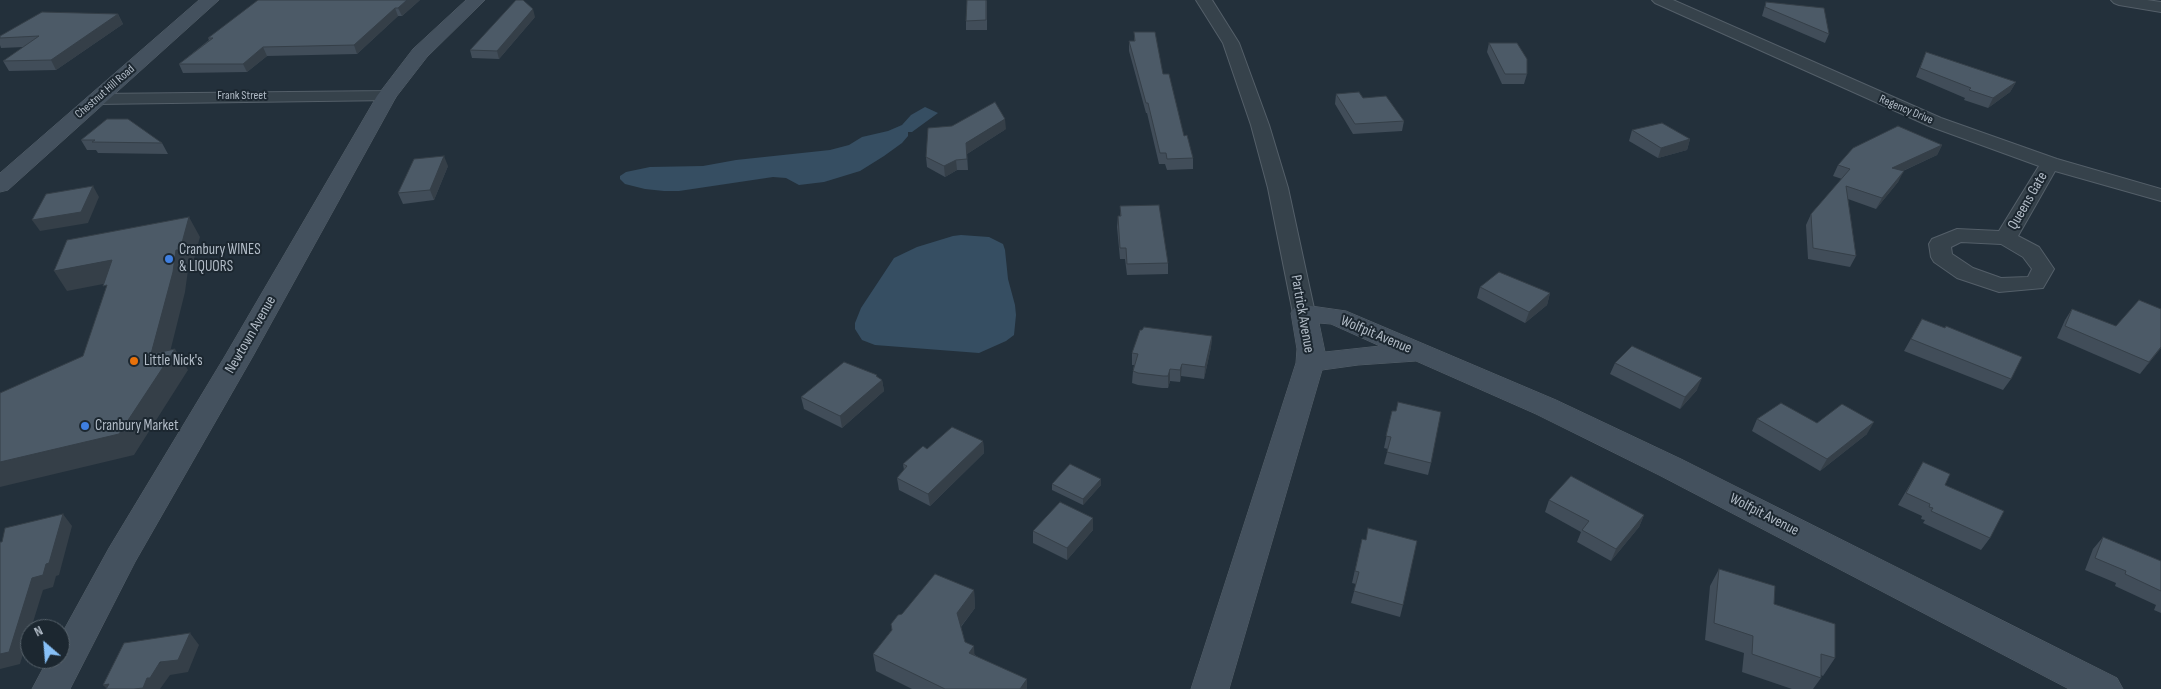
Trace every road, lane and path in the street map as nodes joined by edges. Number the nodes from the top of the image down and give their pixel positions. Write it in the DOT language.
graph roads {
  1 [pos="210,0"];
  2 [pos="476,0"];
  3 [pos="1204,0"];
  4 [pos="1660,0"];
  5 [pos="2119,0"];
  6 [pos="2161,7"];
  7 [pos="387,96"];
  8 [pos="97,99"];
  9 [pos="2050,163"];
  10 [pos="0,185"];
  11 [pos="2161,195"];
  12 [pos="2006,238"];
  13 [pos="1304,313"];
  14 [pos="1418,353"];
  15 [pos="1310,363"];
  16 [pos="50,689"];
  17 [pos="1210,689"];
  18 [pos="2104,689"];
  1 -- 8 [label="street, Chestnut Hill Road"];
  2 -- 7 [label="street, Newtown Avenue"];
  3 -- 13 [label="street, Partrick Avenue"];
  4 -- 9 [label="street, Regency Drive"];
  5 -- 6 [label="street"];
  7 -- 8 [label="street, Frank Street"];
  7 -- 16 [label="street, Newtown Avenue"];
  8 -- 10 [label="street, Chestnut Hill Road"];
  9 -- 11 [label="street, Regency Drive"];
  9 -- 12 [label="street, Queens Gate"];
  13 -- 14 [label="street, Wolfpit Avenue"];
  13 -- 15 [label="street, Partrick Avenue"];
  14 -- 15 [label="street, Wolfpit Avenue"];
  14 -- 18 [label="street, Wolfpit Avenue"];
  15 -- 17 [label="street, Partrick Avenue"];
}
